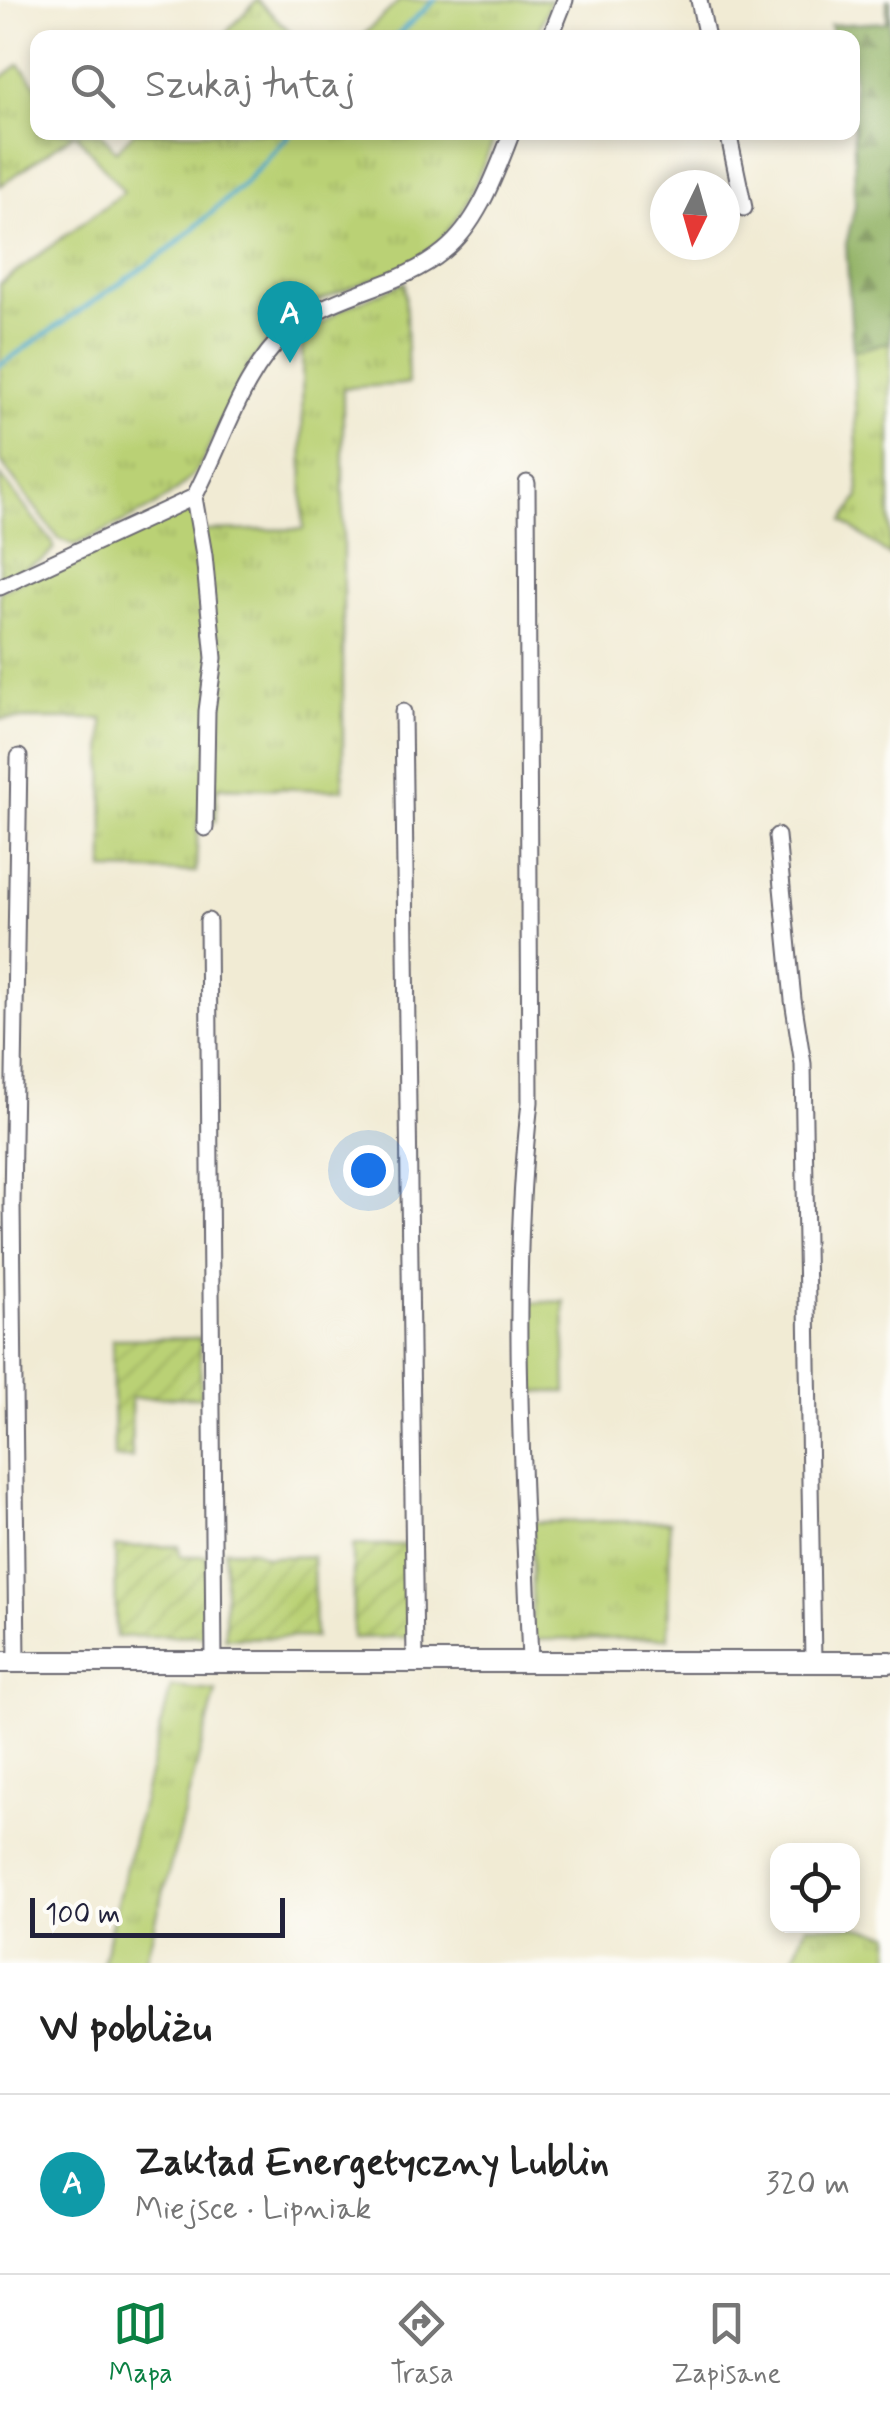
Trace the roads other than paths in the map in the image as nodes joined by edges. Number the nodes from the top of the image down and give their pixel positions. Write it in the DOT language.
graph roads {
  1 [pos="565,0"];
  2 [pos="699,0"];
  3 [pos="553,30"];
  4 [pos="705,30"];
  5 [pos="509,140"];
  6 [pos="730,140"];
  7 [pos="744,208"];
  8 [pos="527,483"];
  9 [pos="194,497"];
  10 [pos="0,587"];
  11 [pos="403,712"];
  12 [pos="19,757"];
  13 [pos="206,828"];
  14 [pos="777,836"];
  15 [pos="208,921"];
  16 [pos="414,1660"];
  17 [pos="214,1661"];
  18 [pos="530,1661"];
  19 [pos="8,1662"];
  20 [pos="813,1662"];
  21 [pos="890,1662"];
  1 -- 3 [label="street"];
  2 -- 4 [label="street"];
  5 -- 9 [label="street"];
  6 -- 7 [label="street"];
  8 -- 18 [label="street"];
  9 -- 10 [label="street"];
  9 -- 13 [label="street"];
  11 -- 16 [label="street"];
  12 -- 19 [label="street"];
  14 -- 20 [label="street"];
  15 -- 17 [label="street"];
  16 -- 17 [label="street"];
  16 -- 18 [label="street"];
  17 -- 19 [label="street"];
  18 -- 20 [label="street"];
  20 -- 21 [label="street"];
}
